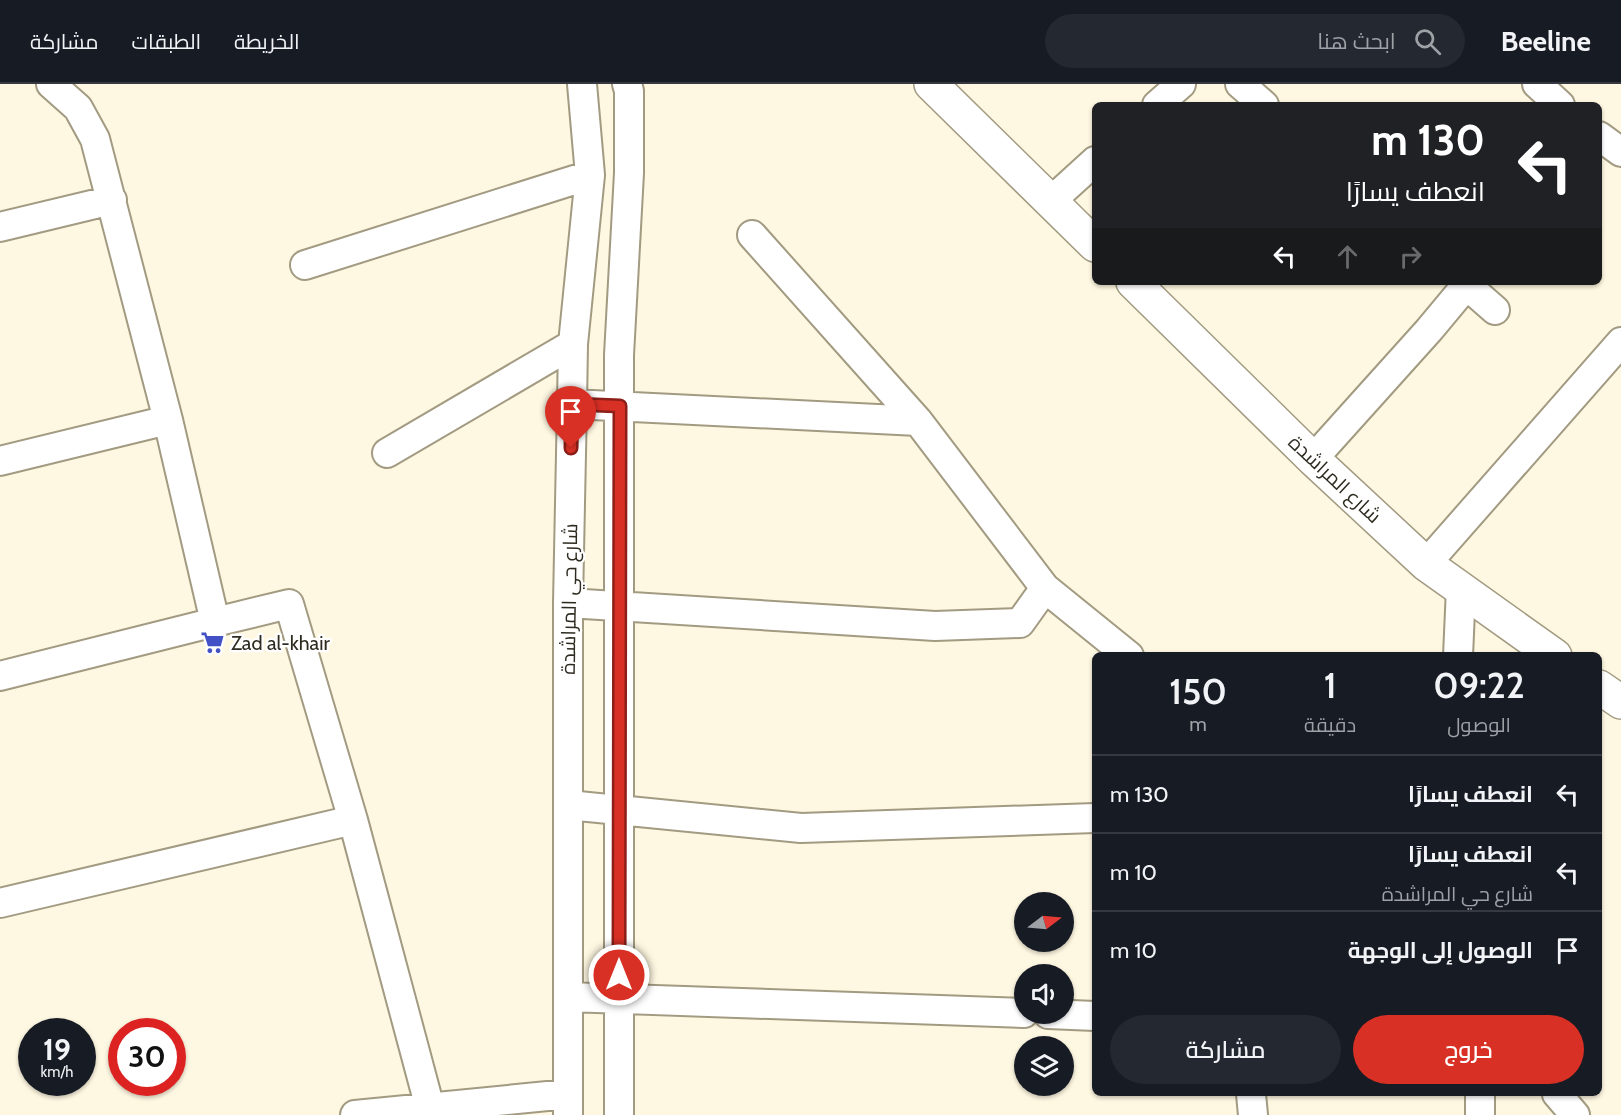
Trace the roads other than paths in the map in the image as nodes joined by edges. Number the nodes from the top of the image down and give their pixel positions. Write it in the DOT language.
graph roads {
  1 [pos="51,84"];
  2 [pos="582,84"];
  3 [pos="627,84"];
  4 [pos="931,84"];
  5 [pos="1181,84"];
  6 [pos="1240,84"];
  7 [pos="1537,84"];
  8 [pos="1160,102"];
  9 [pos="1261,102"];
  10 [pos="1557,102"];
  11 [pos="1602,138"];
  12 [pos="1621,152"];
  13 [pos="1092,164"];
  14 [pos="590,176"];
  15 [pos="112,200"];
  16 [pos="1051,201"];
  17 [pos="0,227"];
  18 [pos="752,235"];
  19 [pos="1092,241"];
  20 [pos="305,266"];
  21 [pos="1136,285"];
  22 [pos="1464,285"];
  23 [pos="1468,285"];
  24 [pos="1495,310"];
  25 [pos="1621,342"];
  26 [pos="573,344"];
  27 [pos="572,404"];
  28 [pos="620,406"];
  29 [pos="168,420"];
  30 [pos="918,421"];
  31 [pos="387,453"];
  32 [pos="1313,459"];
  33 [pos="0,461"];
  34 [pos="1426,564"];
  35 [pos="1045,588"];
  36 [pos="1461,588"];
  37 [pos="568,603"];
  38 [pos="619,606"];
  39 [pos="215,622"];
  40 [pos="1123,652"];
  41 [pos="1458,652"];
  42 [pos="1549,652"];
  43 [pos="0,676"];
  44 [pos="1602,689"];
  45 [pos="1621,702"];
  46 [pos="568,805"];
  47 [pos="619,810"];
  48 [pos="1092,819"];
  49 [pos="353,820"];
  50 [pos="0,903"];
  51 [pos="568,997"];
  52 [pos="619,999"];
  53 [pos="1014,1013"];
  54 [pos="1074,1015"];
  55 [pos="1092,1016"];
  56 [pos="1251,1096"];
  57 [pos="1480,1096"];
  58 [pos="1559,1096"];
  59 [pos="568,1105"];
  60 [pos="430,1108"];
  61 [pos="354,1115"];
  62 [pos="619,1115"];
  63 [pos="1253,1115"];
  64 [pos="1480,1115"];
  65 [pos="1575,1115"];
  1 -- 15 [label="street"];
  2 -- 14 [label="street, شارع حي المراشدة"];
  3 -- 28 [label="street"];
  4 -- 16 [label="street"];
  5 -- 8 [label="street"];
  6 -- 9 [label="street"];
  7 -- 10 [label="street"];
  11 -- 12 [label="street"];
  13 -- 16 [label="street"];
  14 -- 20 [label="street"];
  14 -- 26 [label="street, شارع حي المراشدة"];
  15 -- 17 [label="street"];
  15 -- 29 [label="street"];
  16 -- 19 [label="street"];
  18 -- 30 [label="street"];
  21 -- 32 [label="street, شارع المراشدة"];
  22 -- 32 [label="street"];
  23 -- 24 [label="street"];
  25 -- 34 [label="street"];
  26 -- 27 [label="street, شارع حي المراشدة"];
  26 -- 31 [label="street"];
  27 -- 28 [label="street"];
  27 -- 37 [label="street, شارع حي المراشدة"];
  28 -- 30 [label="street"];
  28 -- 38 [label="street"];
  29 -- 33 [label="street"];
  29 -- 39 [label="street"];
  30 -- 35 [label="street"];
  32 -- 34 [label="street, شارع المراشدة"];
  34 -- 36 [label="street, شارع المراشدة"];
  35 -- 38 [label="street"];
  35 -- 40 [label="street"];
  36 -- 41 [label="street"];
  36 -- 42 [label="street, شارع المراشدة"];
  37 -- 38 [label="street"];
  37 -- 46 [label="street, شارع حي المراشدة"];
  38 -- 47 [label="street"];
  39 -- 43 [label="street"];
  39 -- 49 [label="street"];
  44 -- 45 [label="street"];
  46 -- 47 [label="street"];
  46 -- 51 [label="street, شارع حي المراشدة"];
  47 -- 48 [label="street"];
  47 -- 52 [label="street"];
  49 -- 50 [label="street"];
  49 -- 60 [label="street"];
  51 -- 52 [label="street"];
  51 -- 59 [label="street, شارع حي المراشدة"];
  52 -- 53 [label="street"];
  52 -- 62 [label="street"];
  54 -- 55 [label="street"];
  56 -- 63 [label="street"];
  57 -- 64 [label="street"];
  58 -- 65 [label="street"];
  59 -- 60 [label="street"];
  60 -- 61 [label="street"];
}
